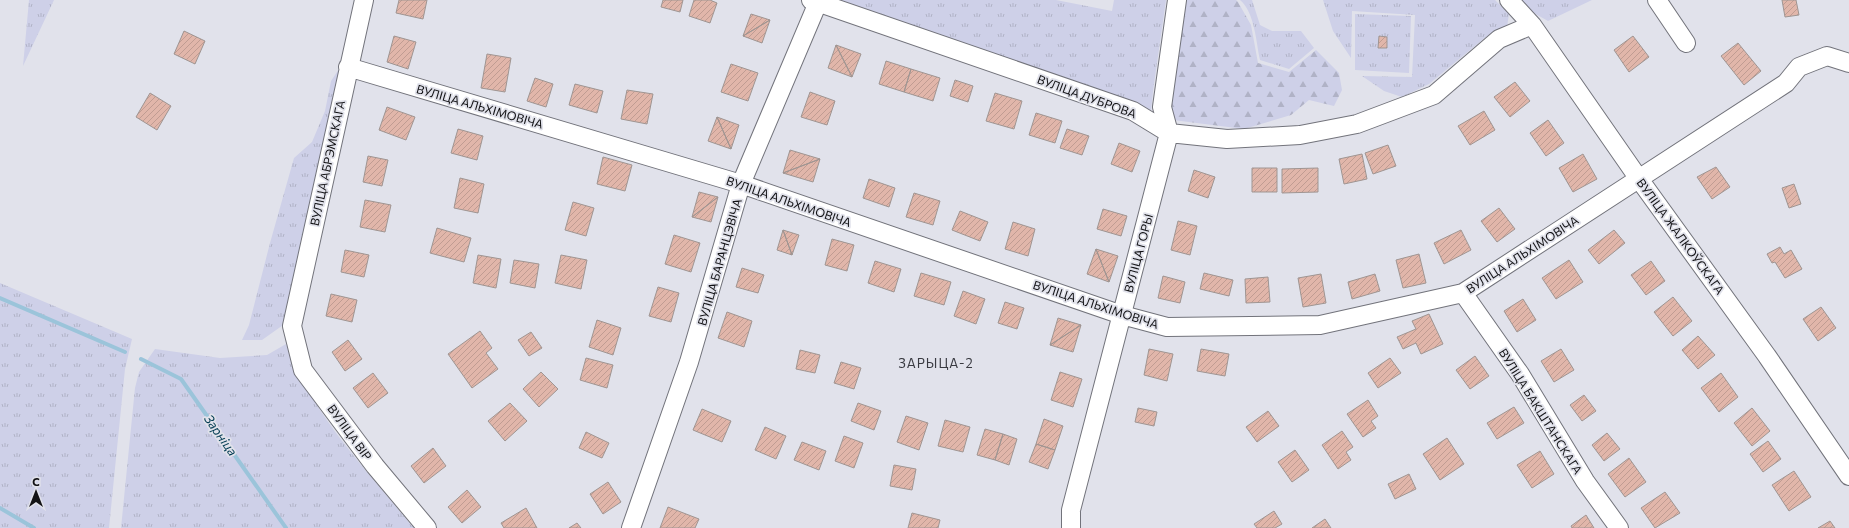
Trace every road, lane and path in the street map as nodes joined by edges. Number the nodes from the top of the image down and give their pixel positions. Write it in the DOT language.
graph roads {
  1 [pos="364,0"];
  2 [pos="1177,0"];
  3 [pos="1509,0"];
  4 [pos="1657,0"];
  5 [pos="816,1"];
  6 [pos="1532,26"];
  7 [pos="1686,43"];
  8 [pos="1849,63"];
  9 [pos="348,67"];
  10 [pos="1169,133"];
  11 [pos="1638,179"];
  12 [pos="741,184"];
  13 [pos="1463,293"];
  14 [pos="1122,315"];
  15 [pos="292,326"];
  16 [pos="1849,476"];
  17 [pos="427,528"];
  18 [pos="631,528"];
  19 [pos="1071,528"];
  20 [pos="1619,528"];
  1 -- 9 [label="street, ВУЛІЦА АБРЭМСКАГА"];
  2 -- 10 [label="street, ВУЛІЦА ГОРЫ"];
  3 -- 6 [label="street, ВУЛІЦА ЖАЛКОЎСКАГА"];
  4 -- 7 [label="street"];
  5 -- 10 [label="street, ВУЛІЦА ДУБРОВА"];
  5 -- 12 [label="street, ВУЛІЦА БАРАНЦЭВІЧА"];
  6 -- 10 [label="street, ВУЛІЦА ДУБРОВА"];
  6 -- 11 [label="street, ВУЛІЦА ЖАЛКОЎСКАГА"];
  8 -- 11 [label="street, ВУЛІЦА АЛЬХІМОВІЧА"];
  9 -- 12 [label="street, ВУЛІЦА АЛЬХІМОВІЧА"];
  9 -- 15 [label="street, ВУЛІЦА АБРЭМСКАГА"];
  10 -- 14 [label="street, ВУЛІЦА ГОРЫ"];
  11 -- 13 [label="street, ВУЛІЦА АЛЬХІМОВІЧА"];
  11 -- 16 [label="street, ВУЛІЦА ЖАЛКОЎСКАГА"];
  12 -- 14 [label="street, ВУЛІЦА АЛЬХІМОВІЧА"];
  12 -- 18 [label="street, ВУЛІЦА БАРАНЦЭВІЧА"];
  13 -- 14 [label="street, ВУЛІЦА АЛЬХІМОВІЧА"];
  13 -- 20 [label="street, ВУЛІЦА БАКШТАНСКАГА"];
  14 -- 19 [label="street, ВУЛІЦА ГОРЫ"];
  15 -- 17 [label="street, ВУЛІЦА ВІР"];
}
